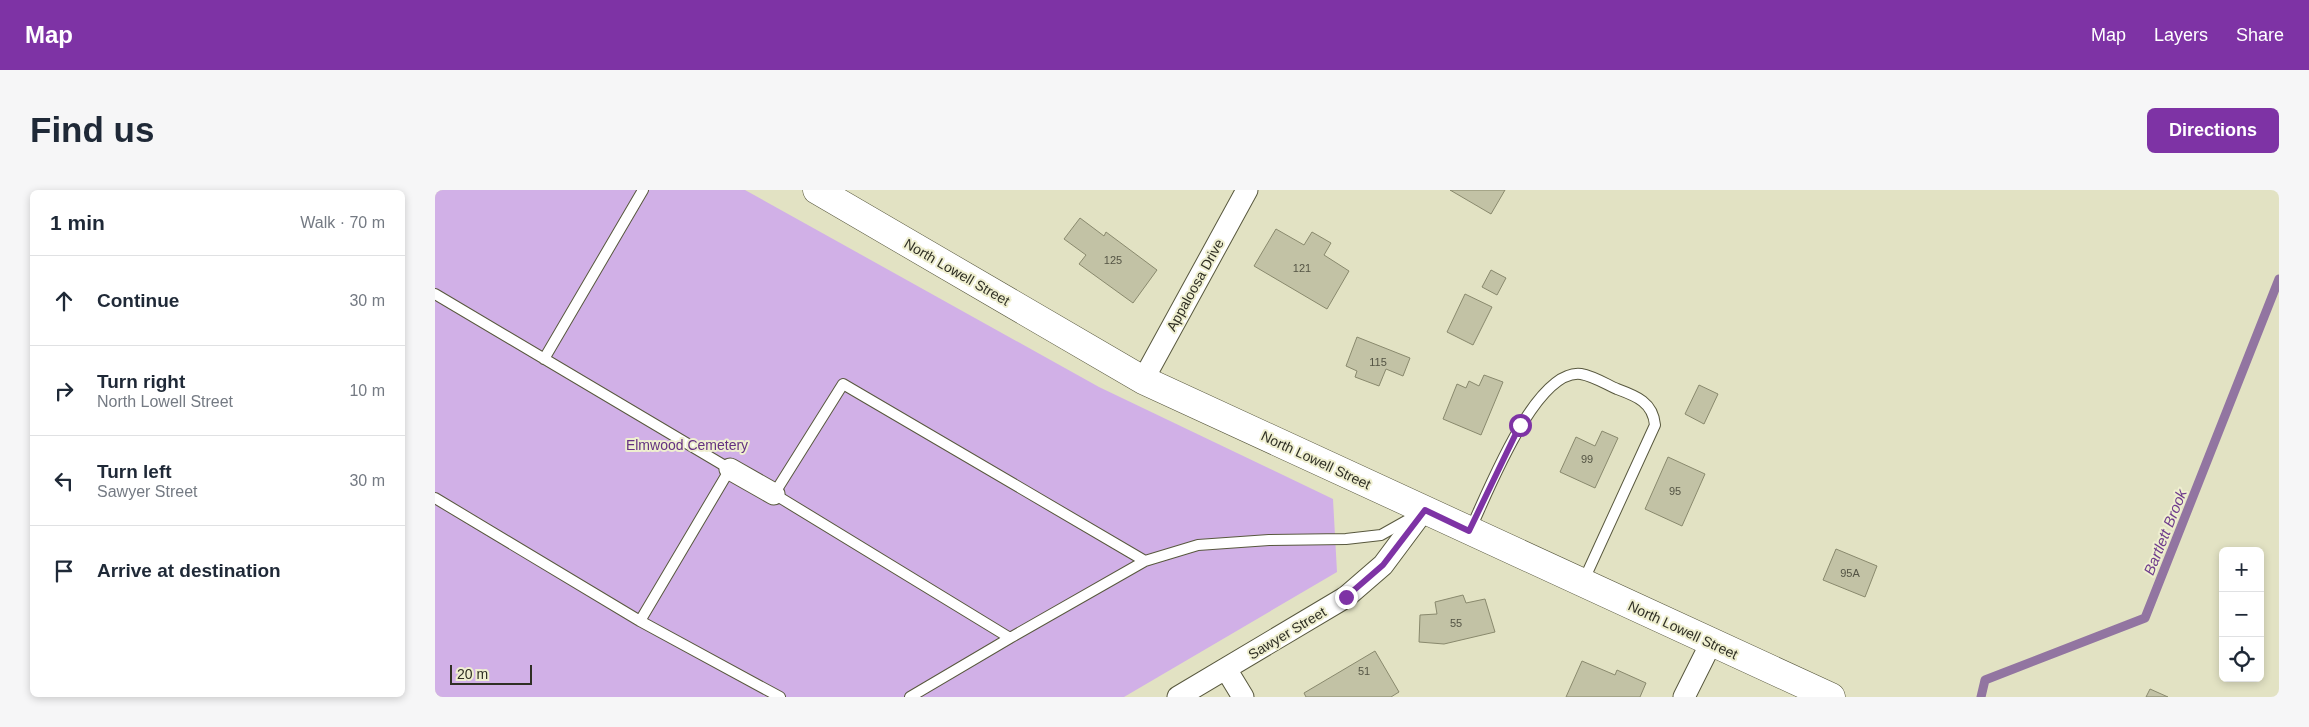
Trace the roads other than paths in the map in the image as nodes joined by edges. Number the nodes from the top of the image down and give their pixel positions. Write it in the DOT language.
graph roads {
  1 [pos="643,190"];
  2 [pos="817,190"];
  3 [pos="1247,190"];
  4 [pos="435,294"];
  5 [pos="544,358"];
  6 [pos="1143,380"];
  7 [pos="730,469"];
  8 [pos="774,494"];
  9 [pos="435,498"];
  10 [pos="1425,510"];
  11 [pos="1469,531"];
  12 [pos="1145,561"];
  13 [pos="1583,583"];
  14 [pos="640,621"];
  15 [pos="1010,638"];
  16 [pos="1711,642"];
  17 [pos="1226,668"];
  18 [pos="780,697"];
  19 [pos="910,697"];
  20 [pos="1178,697"];
  21 [pos="1243,697"];
  22 [pos="1685,697"];
  23 [pos="1831,697"];
  1 -- 5 [label="lane"];
  2 -- 6 [label="main road, North Lowell Street"];
  3 -- 6 [label="street, Appaloosa Drive"];
  4 -- 5 [label="lane"];
  5 -- 7 [label="lane"];
  6 -- 10 [label="main road, North Lowell Street"];
  7 -- 8 [label="street"];
  7 -- 14 [label="lane"];
  8 -- 12 [label="lane"];
  8 -- 15 [label="lane"];
  9 -- 14 [label="lane"];
  10 -- 11 [label="main road, North Lowell Street"];
  10 -- 12 [label="lane"];
  10 -- 17 [label="street, Sawyer Street"];
  11 -- 13 [label="main road, North Lowell Street"];
  11 -- 13 [label="lane"];
  12 -- 15 [label="lane"];
  13 -- 16 [label="main road, North Lowell Street"];
  14 -- 18 [label="lane"];
  15 -- 19 [label="lane"];
  16 -- 22 [label="street"];
  16 -- 23 [label="main road, North Lowell Street"];
  17 -- 20 [label="street, Sawyer Street"];
  17 -- 21 [label="street"];
}
